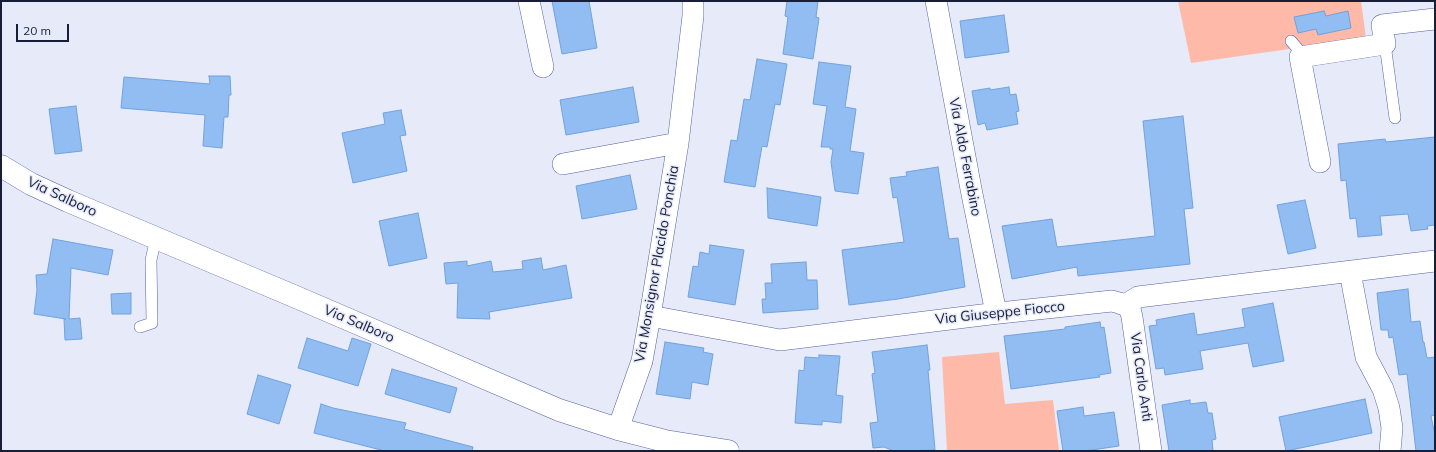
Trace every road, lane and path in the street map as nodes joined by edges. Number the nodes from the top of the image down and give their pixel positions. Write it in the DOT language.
graph roads {
  1 [pos="529,1"];
  2 [pos="693,1"];
  3 [pos="936,1"];
  4 [pos="1435,19"];
  5 [pos="1384,44"];
  6 [pos="544,67"];
  7 [pos="1395,118"];
  8 [pos="678,143"];
  9 [pos="1320,162"];
  10 [pos="563,164"];
  11 [pos="1,166"];
  12 [pos="156,238"];
  13 [pos="1435,262"];
  14 [pos="1350,272"];
  15 [pos="1125,305"];
  16 [pos="996,313"];
  17 [pos="650,316"];
  18 [pos="140,327"];
  19 [pos="618,429"];
  20 [pos="728,451"];
  21 [pos="1151,451"];
  22 [pos="1390,451"];
  1 -- 6 [label="street"];
  2 -- 8 [label="street, Via Monsignor Placido Ponchia"];
  3 -- 16 [label="street, Via Aldo Ferrabino"];
  4 -- 5 [label="street"];
  5 -- 7 [label="lane"];
  5 -- 9 [label="street"];
  8 -- 10 [label="street, Via Monsignor Placido Ponchia"];
  8 -- 17 [label="street, Via Monsignor Placido Ponchia"];
  11 -- 12 [label="street, Via Salboro"];
  12 -- 18 [label="lane"];
  12 -- 19 [label="street, Via Salboro"];
  13 -- 14 [label="street"];
  14 -- 15 [label="street"];
  14 -- 22 [label="street"];
  15 -- 16 [label="street, Via Giuseppe Fiocco"];
  15 -- 21 [label="street, Via Carlo Anti"];
  16 -- 17 [label="street, Via Giuseppe Fiocco"];
  17 -- 19 [label="street, Via Monsignor Placido Ponchia"];
  19 -- 20 [label="street, Via Salboro"];
}
